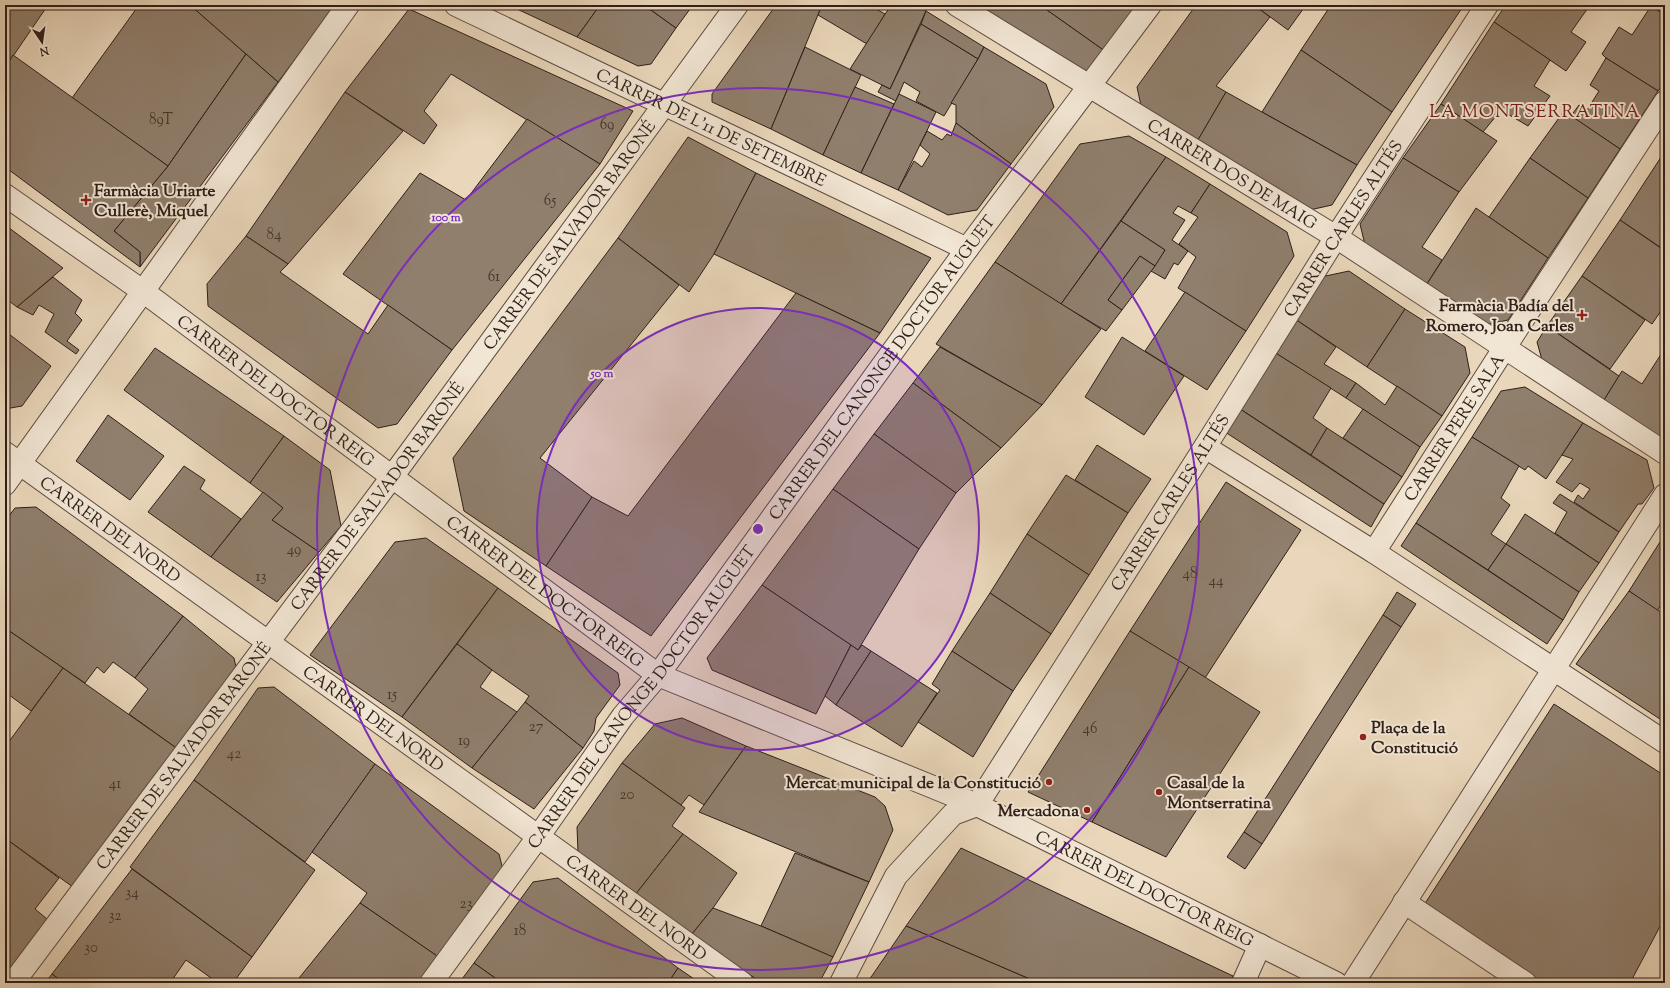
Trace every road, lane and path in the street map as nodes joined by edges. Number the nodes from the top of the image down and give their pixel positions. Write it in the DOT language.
graph roads {
  1 [pos="348,5"];
  2 [pos="456,5"];
  3 [pos="737,5"];
  4 [pos="957,5"];
  5 [pos="1150,5"];
  6 [pos="1487,5"];
  7 [pos="1090,86"];
  8 [pos="1665,102"];
  9 [pos="666,104"];
  10 [pos="5,195"];
  11 [pos="1336,237"];
  12 [pos="967,249"];
  13 [pos="144,292"];
  14 [pos="1505,347"];
  15 [pos="1205,447"];
  16 [pos="1665,453"];
  17 [pos="13,458"];
  18 [pos="392,478"];
  19 [pos="5,484"];
  20 [pos="1665,495"];
  21 [pos="1374,552"];
  22 [pos="268,642"];
  23 [pos="1553,669"];
  24 [pos="658,675"];
  25 [pos="1665,742"];
  26 [pos="977,805"];
  27 [pos="538,837"];
  28 [pos="1404,902"];
  29 [pos="1260,945"];
  30 [pos="13,983"];
  31 [pos="431,983"];
  32 [pos="742,983"];
  33 [pos="841,983"];
  34 [pos="1243,983"];
  35 [pos="1336,983"];
  36 [pos="1353,983"];
  37 [pos="1525,983"];
  1 -- 13 [label="street"];
  2 -- 9 [label="street, CARRER DE L'11 DE SETEMBRE"];
  3 -- 9 [label="street, CARRER DE SALVADOR BARONÉ"];
  4 -- 7 [label="street, CARRER DOS DE MAIG"];
  5 -- 7 [label="street, CARRER DEL CANONGE DOCTOR AUGUET"];
  6 -- 11 [label="street, CARRER CARLES ALTÉS"];
  7 -- 11 [label="street, CARRER DOS DE MAIG"];
  7 -- 12 [label="street, CARRER DEL CANONGE DOCTOR AUGUET"];
  8 -- 14 [label="street, CARRER PERE SALA"];
  9 -- 12 [label="street, CARRER DE L'11 DE SETEMBRE"];
  9 -- 18 [label="street, CARRER DE SALVADOR BARONÉ"];
  10 -- 13 [label="street, CARRER DEL DOCTOR REIG"];
  11 -- 14 [label="street, CARRER DOS DE MAIG"];
  11 -- 15 [label="street, CARRER CARLES ALTÉS"];
  12 -- 24 [label="street, CARRER DEL CANONGE DOCTOR AUGUET"];
  13 -- 17 [label="street"];
  13 -- 18 [label="street, CARRER DEL DOCTOR REIG"];
  14 -- 16 [label="street, CARRER DOS DE MAIG"];
  14 -- 21 [label="street, CARRER PERE SALA"];
  15 -- 21 [label="street"];
  15 -- 26 [label="street, CARRER CARLES ALTÉS"];
  17 -- 19 [label="street"];
  17 -- 22 [label="street, CARRER DEL NORD"];
  18 -- 22 [label="street, CARRER DE SALVADOR BARONÉ"];
  18 -- 24 [label="street, CARRER DEL DOCTOR REIG"];
  20 -- 23 [label="street"];
  21 -- 23 [label="street"];
  22 -- 27 [label="street, CARRER DEL NORD"];
  22 -- 30 [label="street, CARRER DE SALVADOR BARONÉ"];
  23 -- 25 [label="street"];
  23 -- 28 [label="street"];
  24 -- 26 [label="street, CARRER DEL DOCTOR REIG"];
  24 -- 27 [label="street, CARRER DEL CANONGE DOCTOR AUGUET"];
  26 -- 29 [label="street, CARRER DEL DOCTOR REIG"];
  26 -- 33 [label="street"];
  27 -- 31 [label="street, CARRER DEL CANONGE DOCTOR AUGUET"];
  27 -- 32 [label="street, CARRER DEL NORD"];
  28 -- 36 [label="street"];
  28 -- 37 [label="street"];
  29 -- 34 [label="street"];
  29 -- 35 [label="street, CARRER DEL DOCTOR REIG"];
}
